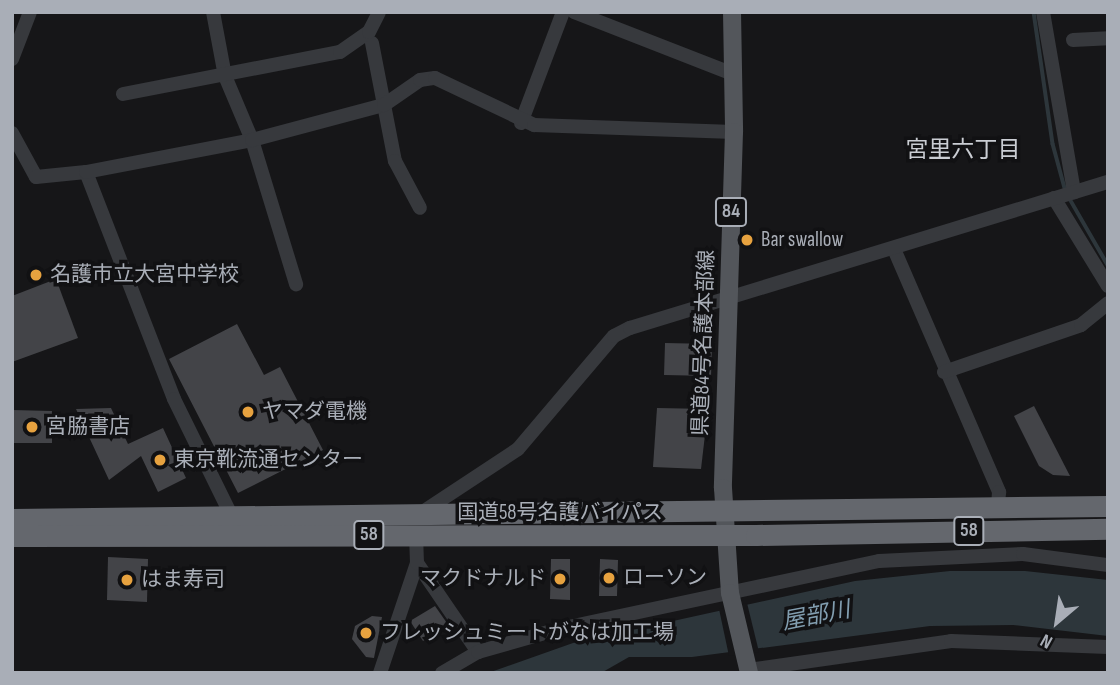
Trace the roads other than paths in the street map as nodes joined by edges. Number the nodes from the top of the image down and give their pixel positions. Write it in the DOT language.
graph roads {
  1 [pos="30,12"];
  2 [pos="213,12"];
  3 [pos="379,12"];
  4 [pos="563,12"];
  5 [pos="573,12"];
  6 [pos="732,12"];
  7 [pos="1043,12"];
  8 [pos="1108,38"];
  9 [pos="1073,40"];
  10 [pos="372,43"];
  11 [pos="12,59"];
  12 [pos="733,74"];
  13 [pos="225,76"];
  14 [pos="122,94"];
  15 [pos="384,105"];
  16 [pos="521,123"];
  17 [pos="734,132"];
  18 [pos="12,133"];
  19 [pos="252,139"];
  20 [pos="86,172"];
  21 [pos="1108,182"];
  22 [pos="1074,192"];
  23 [pos="1054,198"];
  24 [pos="420,208"];
  25 [pos="894,249"];
  26 [pos="296,284"];
  27 [pos="1108,286"];
  28 [pos="729,298"];
  29 [pos="1108,303"];
  30 [pos="944,372"];
  31 [pos="998,506"];
  32 [pos="1108,506"];
  33 [pos="724,512"];
  34 [pos="232,517"];
  35 [pos="12,519"];
  36 [pos="418,525"];
  37 [pos="1108,529"];
  38 [pos="1021,531"];
  39 [pos="725,535"];
  40 [pos="12,536"];
  41 [pos="1023,554"];
  42 [pos="417,563"];
  43 [pos="1108,565"];
  44 [pos="731,596"];
  45 [pos="1108,647"];
  46 [pos="478,652"];
  47 [pos="748,669"];
  48 [pos="380,673"];
  49 [pos="442,673"];
  1 -- 11 [label="street"];
  2 -- 13 [label="street"];
  3 -- 13 [label="street"];
  4 -- 16 [label="street"];
  5 -- 12 [label="street"];
  6 -- 12 [label="main road, 県道84号名護本部線 / 84"];
  7 -- 22 [label="street"];
  8 -- 9 [label="street"];
  10 -- 15 [label="street"];
  12 -- 17 [label="main road, 県道84号名護本部線 / 84"];
  13 -- 14 [label="street"];
  13 -- 19 [label="street"];
  15 -- 16 [label="street"];
  15 -- 19 [label="street"];
  15 -- 24 [label="street"];
  16 -- 17 [label="street"];
  17 -- 28 [label="main road, 県道84号名護本部線 / 84"];
  18 -- 20 [label="street"];
  19 -- 20 [label="street"];
  19 -- 26 [label="street"];
  20 -- 34 [label="street"];
  21 -- 22 [label="street"];
  22 -- 23 [label="street"];
  23 -- 25 [label="street"];
  23 -- 27 [label="street"];
  25 -- 28 [label="street"];
  25 -- 30 [label="street"];
  28 -- 33 [label="main road, 県道84号名護本部線 / 84"];
  28 -- 36 [label="street"];
  29 -- 30 [label="street"];
  30 -- 31 [label="street"];
  31 -- 32 [label="highway, 国道58号名護バイパス / 58"];
  31 -- 33 [label="highway, 国道58号名護バイパス / 58"];
  33 -- 36 [label="highway, 国道58号名護バイパス / 58"];
  33 -- 39 [label="main road, 県道84号名護本部線 / 84"];
  34 -- 35 [label="highway, 国道58号名護バイパス / 58"];
  34 -- 36 [label="highway, 国道58号名護バイパス / 58"];
  36 -- 39 [label="highway, 国道58号名護バイパス / 58"];
  36 -- 40 [label="highway, 国道58号名護バイパス / 58"];
  36 -- 42 [label="street"];
  37 -- 38 [label="highway, 国道58号名護バイパス / 58"];
  38 -- 39 [label="highway, 国道58号名護バイパス / 58"];
  38 -- 41 [label="street"];
  39 -- 44 [label="main road, 県道84号名護本部線 / 84"];
  41 -- 43 [label="street"];
  41 -- 44 [label="street"];
  42 -- 46 [label="street"];
  42 -- 48 [label="street"];
  44 -- 46 [label="street"];
  44 -- 47 [label="main road, 県道84号名護本部線 / 84"];
  45 -- 47 [label="street"];
  46 -- 49 [label="street"];
}
